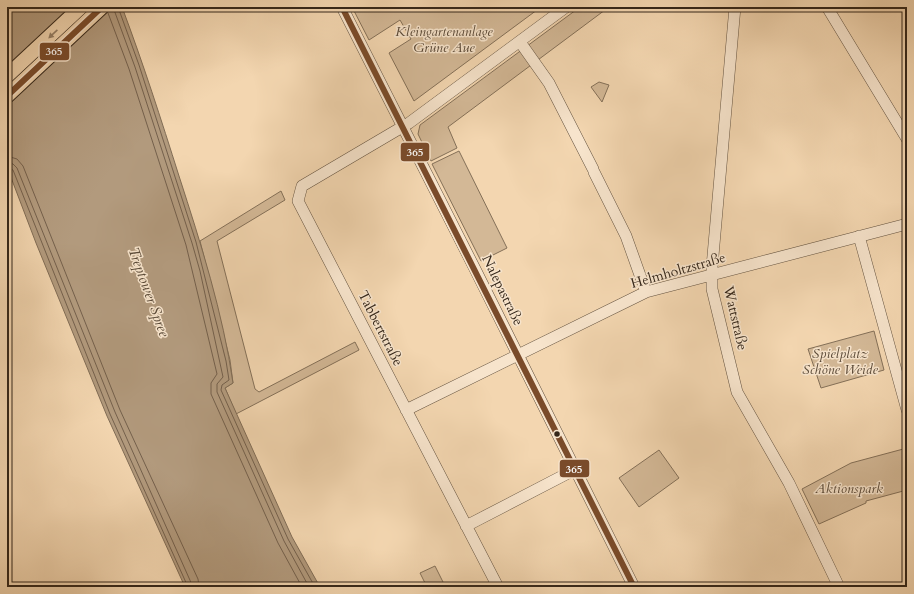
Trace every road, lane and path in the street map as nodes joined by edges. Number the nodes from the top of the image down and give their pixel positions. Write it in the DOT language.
graph roads {
  1 [pos="81,7"];
  2 [pos="102,7"];
  3 [pos="342,7"];
  4 [pos="566,7"];
  5 [pos="735,7"];
  6 [pos="827,7"];
  7 [pos="520,42"];
  8 [pos="7,76"];
  9 [pos="7,96"];
  10 [pos="403,127"];
  11 [pos="907,138"];
  12 [pos="907,224"];
  13 [pos="859,236"];
  14 [pos="712,275"];
  15 [pos="646,292"];
  16 [pos="518,355"];
  17 [pos="406,410"];
  18 [pos="907,410"];
  19 [pos="576,469"];
  20 [pos="466,526"];
  21 [pos="498,587"];
  22 [pos="634,587"];
  23 [pos="839,587"];
  1 -- 8 [label="main road, one-way"];
  2 -- 9 [label="main road"];
  3 -- 10 [label="street, Nalepastraße"];
  4 -- 7 [label="street, Tabbertstraße"];
  5 -- 14 [label="street, Wattstraße"];
  6 -- 11 [label="street"];
  7 -- 10 [label="street, Tabbertstraße"];
  7 -- 15 [label="street"];
  10 -- 16 [label="street, Nalepastraße"];
  10 -- 17 [label="street, Tabbertstraße"];
  12 -- 13 [label="street, Helmholtzstraße"];
  13 -- 14 [label="street, Helmholtzstraße"];
  13 -- 18 [label="street"];
  14 -- 15 [label="street, Helmholtzstraße"];
  14 -- 23 [label="street, Wattstraße"];
  15 -- 16 [label="street, Helmholtzstraße"];
  16 -- 17 [label="street, Helmholtzstraße"];
  16 -- 19 [label="street, Nalepastraße"];
  17 -- 20 [label="street, Tabbertstraße"];
  19 -- 20 [label="street"];
  19 -- 22 [label="street, Nalepastraße"];
  20 -- 21 [label="street, Tabbertstraße"];
}
